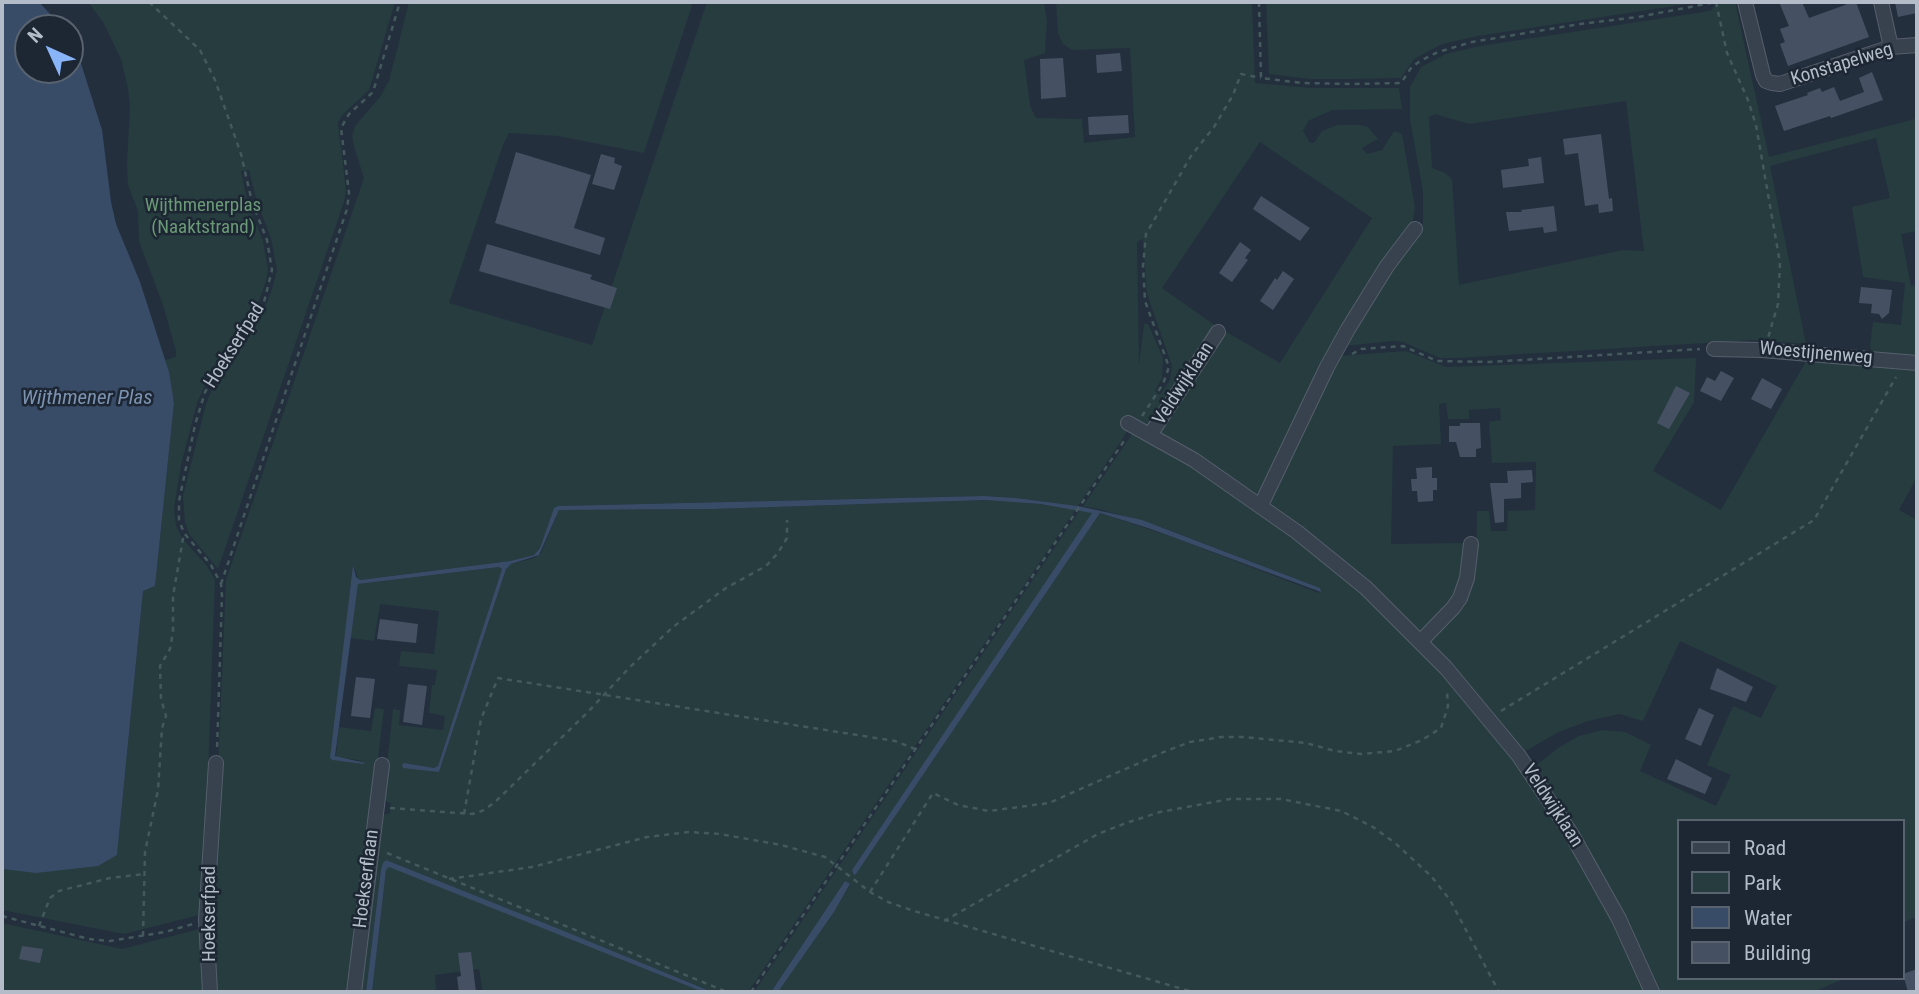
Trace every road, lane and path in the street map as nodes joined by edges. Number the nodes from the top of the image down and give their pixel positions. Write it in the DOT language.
graph roads {
  1 [pos="149,2"];
  2 [pos="400,2"];
  3 [pos="1259,2"];
  4 [pos="1716,2"];
  5 [pos="1745,2"];
  6 [pos="1881,2"];
  7 [pos="1917,45"];
  8 [pos="1891,47"];
  9 [pos="1261,78"];
  10 [pos="1415,229"];
  11 [pos="1218,332"];
  12 [pos="1714,349"];
  13 [pos="1762,349"];
  14 [pos="1350,355"];
  15 [pos="1911,362"];
  16 [pos="1131,425"];
  17 [pos="1150,435"];
  18 [pos="1261,505"];
  19 [pos="787,520"];
  20 [pos="184,533"];
  21 [pos="1471,544"];
  22 [pos="221,584"];
  23 [pos="1421,641"];
  24 [pos="1446,668"];
  25 [pos="602,695"];
  26 [pos="1490,718"];
  27 [pos="915,749"];
  28 [pos="216,763"];
  29 [pos="382,765"];
  30 [pos="376,806"];
  31 [pos="464,814"];
  32 [pos="371,847"];
  33 [pos="837,865"];
  34 [pos="144,874"];
  35 [pos="449,879"];
  36 [pos="870,892"];
  37 [pos="2,916"];
  38 [pos="206,920"];
  39 [pos="944,921"];
  40 [pos="38,926"];
  41 [pos="143,936"];
  42 [pos="210,992"];
  43 [pos="354,992"];
  44 [pos="727,992"];
  45 [pos="751,992"];
  46 [pos="1193,992"];
  47 [pos="1499,992"];
  48 [pos="1652,992"];
  1 -- 20 [label="path, Hoekserfpad"];
  2 -- 22 [label="path"];
  3 -- 9 [label="path"];
  4 -- 9 [label="path"];
  4 -- 13 [label="path"];
  5 -- 8 [label="street, Konstapelweg"];
  6 -- 8 [label="street"];
  7 -- 8 [label="street, Konstapelweg"];
  9 -- 16 [label="path"];
  10 -- 18 [label="street"];
  11 -- 17 [label="street, Veldwijklaan"];
  12 -- 13 [label="street, Woestijnenweg"];
  12 -- 14 [label="path"];
  13 -- 15 [label="street, Woestijnenweg"];
  15 -- 26 [label="path"];
  16 -- 17 [label="street, Veldwijklaan"];
  16 -- 27 [label="path"];
  17 -- 18 [label="street, Veldwijklaan"];
  18 -- 23 [label="street, Veldwijklaan"];
  19 -- 25 [label="path"];
  20 -- 22 [label="path"];
  20 -- 34 [label="path"];
  21 -- 23 [label="street"];
  22 -- 28 [label="path"];
  23 -- 24 [label="street, Veldwijklaan"];
  24 -- 26 [label="street, Veldwijklaan"];
  24 -- 36 [label="path"];
  25 -- 27 [label="path"];
  25 -- 31 [label="path"];
  25 -- 31 [label="path"];
  26 -- 48 [label="street, Veldwijklaan"];
  27 -- 33 [label="path"];
  28 -- 38 [label="street, Hoekserfpad"];
  29 -- 30 [label="street, Hoekserflaan"];
  30 -- 31 [label="path"];
  30 -- 32 [label="street, Hoekserflaan"];
  32 -- 35 [label="path"];
  32 -- 43 [label="street, Hoekserflaan"];
  33 -- 35 [label="path"];
  33 -- 36 [label="path"];
  33 -- 45 [label="path"];
  34 -- 40 [label="path"];
  34 -- 41 [label="path"];
  35 -- 44 [label="path"];
  36 -- 39 [label="path"];
  37 -- 40 [label="path"];
  38 -- 41 [label="path"];
  38 -- 42 [label="street, Hoekserfpad"];
  39 -- 46 [label="path"];
  39 -- 47 [label="path"];
  40 -- 41 [label="path"];
}
